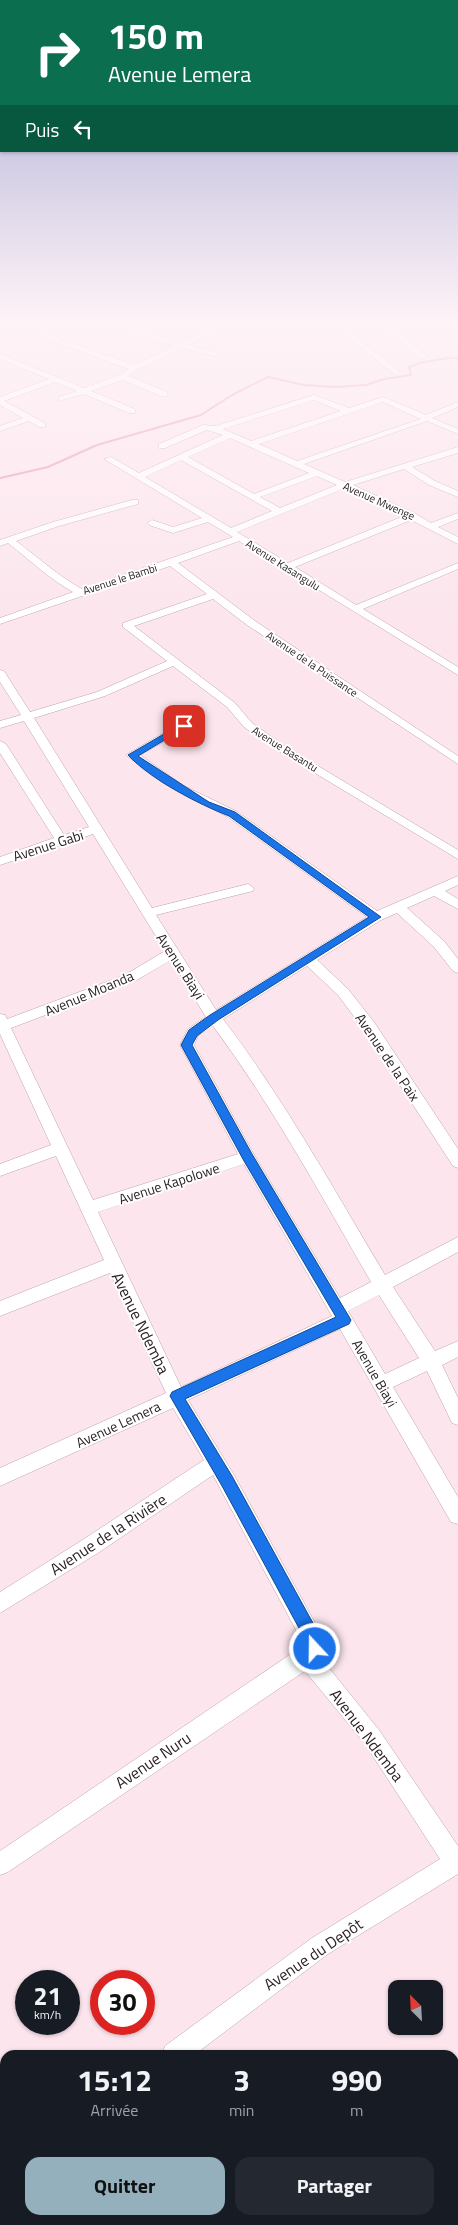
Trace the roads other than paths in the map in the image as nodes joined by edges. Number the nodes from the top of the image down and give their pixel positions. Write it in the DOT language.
graph roads {
  1 [pos="14,424"];
  2 [pos="232,424"];
  3 [pos="308,424"];
  4 [pos="410,424"];
  5 [pos="440,424"];
  6 [pos="0,429"];
  7 [pos="216,429"];
  8 [pos="458,432"];
  9 [pos="231,435"];
  10 [pos="252,444"];
  11 [pos="162,446"];
  12 [pos="458,450"];
  13 [pos="182,458"];
  14 [pos="108,459"];
  15 [pos="296,464"];
  16 [pos="406,467"];
  17 [pos="317,473"];
  18 [pos="139,476"];
  19 [pos="345,485"];
  20 [pos="458,494"];
  21 [pos="253,497"];
  22 [pos="136,502"];
  23 [pos="280,512"];
  24 [pos="413,516"];
  25 [pos="458,516"];
  26 [pos="209,519"];
  27 [pos="152,523"];
  28 [pos="433,526"];
  29 [pos="230,532"];
  30 [pos="240,538"];
  31 [pos="458,541"];
  32 [pos="5,542"];
  33 [pos="170,562"];
  34 [pos="458,566"];
  35 [pos="287,567"];
  36 [pos="80,592"];
  37 [pos="214,595"];
  38 [pos="354,609"];
  39 [pos="0,621"];
  40 [pos="458,660"];
  41 [pos="173,662"];
  42 [pos="447,666"];
  43 [pos="458,672"];
  44 [pos="0,673"];
  45 [pos="27,718"];
  46 [pos="192,722"];
  47 [pos="0,725"];
  48 [pos="0,744"];
  49 [pos="458,761"];
  50 [pos="95,829"];
  51 [pos="62,841"];
  52 [pos="458,855"];
  53 [pos="0,860"];
  54 [pos="458,880"];
  55 [pos="248,888"];
  56 [pos="435,891"];
  57 [pos="458,905"];
  58 [pos="398,906"];
  59 [pos="148,913"];
  60 [pos="376,917"];
  61 [pos="173,953"];
  62 [pos="308,959"];
  63 [pos="458,968"];
  64 [pos="214,1018"];
  65 [pos="2,1023"];
  66 [pos="6,1049"];
  67 [pos="61,1148"];
  68 [pos="248,1157"];
  69 [pos="458,1162"];
  70 [pos="0,1170"];
  71 [pos="89,1208"];
  72 [pos="458,1244"];
  73 [pos="113,1264"];
  74 [pos="382,1285"];
  75 [pos="0,1309"];
  76 [pos="341,1314"];
  77 [pos="458,1349"];
  78 [pos="431,1361"];
  79 [pos="381,1384"];
  80 [pos="176,1396"];
  81 [pos="458,1417"];
  82 [pos="216,1463"];
  83 [pos="0,1477"];
  84 [pos="458,1515"];
  85 [pos="0,1603"];
  86 [pos="307,1657"];
  87 [pos="457,1862"];
  88 [pos="0,1864"];
  89 [pos="181,2050"];
  1 -- 6 [label="street"];
  2 -- 7 [label="street"];
  3 -- 10 [label="street"];
  4 -- 15 [label="street"];
  5 -- 8 [label="street"];
  7 -- 9 [label="street, Avenue Mwenge"];
  7 -- 11 [label="street"];
  9 -- 10 [label="street, Avenue Mwenge"];
  9 -- 13 [label="street"];
  10 -- 15 [label="street, Avenue Mwenge"];
  12 -- 16 [label="street"];
  13 -- 18 [label="street"];
  13 -- 21 [label="street"];
  14 -- 18 [label="street, Avenue Kasangulu"];
  15 -- 17 [label="street, Avenue Mwenge"];
  16 -- 19 [label="street"];
  16 -- 20 [label="street"];
  17 -- 19 [label="street, Avenue Mwenge"];
  17 -- 21 [label="street"];
  18 -- 26 [label="street, Avenue Kasangulu"];
  19 -- 23 [label="street"];
  19 -- 24 [label="street, Avenue Mwenge"];
  21 -- 23 [label="street"];
  22 -- 32 [label="street"];
  23 -- 29 [label="street"];
  24 -- 28 [label="street, Avenue Mwenge"];
  24 -- 35 [label="street"];
  25 -- 28 [label="street"];
  26 -- 27 [label="street"];
  26 -- 29 [label="street, Avenue Kasangulu"];
  28 -- 31 [label="street, Avenue Mwenge"];
  29 -- 30 [label="street, Avenue Kasangulu"];
  30 -- 33 [label="street, Avenue le Bambi"];
  30 -- 35 [label="street, Avenue Kasangulu"];
  32 -- 36 [label="street"];
  33 -- 36 [label="street, Avenue le Bambi"];
  33 -- 37 [label="street, Avenue de la Puissance"];
  34 -- 38 [label="street"];
  35 -- 38 [label="street, Avenue Kasangulu"];
  36 -- 39 [label="street, Avenue le Bambi"];
  37 -- 41 [label="street, Avenue Basantu"];
  37 -- 49 [label="street, Avenue de la Puissance"];
  38 -- 42 [label="street, Avenue Kasangulu"];
  40 -- 42 [label="street"];
  41 -- 45 [label="street"];
  41 -- 52 [label="street, Avenue Basantu"];
  42 -- 43 [label="street, Avenue Kasangulu"];
  44 -- 45 [label="street, Avenue Biayi"];
  45 -- 47 [label="street"];
  45 -- 50 [label="street, Avenue Biayi"];
  46 -- 60 [label="street"];
  48 -- 51 [label="street"];
  50 -- 51 [label="street, Avenue Gabi"];
  50 -- 59 [label="street, Avenue Biayi"];
  51 -- 53 [label="street, Avenue Gabi"];
  54 -- 56 [label="street"];
  55 -- 59 [label="street"];
  56 -- 57 [label="street"];
  56 -- 58 [label="street"];
  58 -- 60 [label="street"];
  58 -- 63 [label="street"];
  59 -- 61 [label="street, Avenue Biayi"];
  60 -- 62 [label="street"];
  61 -- 64 [label="street, Avenue Biayi"];
  61 -- 65 [label="street, Avenue Moanda"];
  62 -- 64 [label="street"];
  62 -- 69 [label="street, Avenue de la Paix"];
  64 -- 68 [label="street, Avenue Biayi"];
  64 -- 74 [label="street"];
  65 -- 66 [label="street, Avenue Ndemba"];
  66 -- 67 [label="street, Avenue Ndemba"];
  67 -- 70 [label="street"];
  67 -- 71 [label="street, Avenue Ndemba"];
  68 -- 71 [label="street, Avenue Kapolowe"];
  68 -- 76 [label="street, Avenue Biayi"];
  71 -- 73 [label="street, Avenue Ndemba"];
  72 -- 74 [label="street, Avenue Lemera"];
  73 -- 75 [label="street"];
  73 -- 80 [label="street, Avenue Ndemba"];
  74 -- 76 [label="street, Avenue Lemera"];
  74 -- 78 [label="street"];
  76 -- 79 [label="street, Avenue Biayi"];
  76 -- 80 [label="street, Avenue Lemera"];
  77 -- 78 [label="street"];
  78 -- 79 [label="street"];
  78 -- 81 [label="street"];
  79 -- 84 [label="street, Avenue Biayi"];
  80 -- 82 [label="street, Avenue Ndemba"];
  80 -- 83 [label="street, Avenue Lemera"];
  82 -- 85 [label="street, Avenue de la Rivière"];
  82 -- 86 [label="street, Avenue Ndemba"];
  86 -- 87 [label="street, Avenue Ndemba"];
  86 -- 88 [label="street, Avenue Nuru"];
  87 -- 89 [label="street, Avenue du Depôt"];
}
